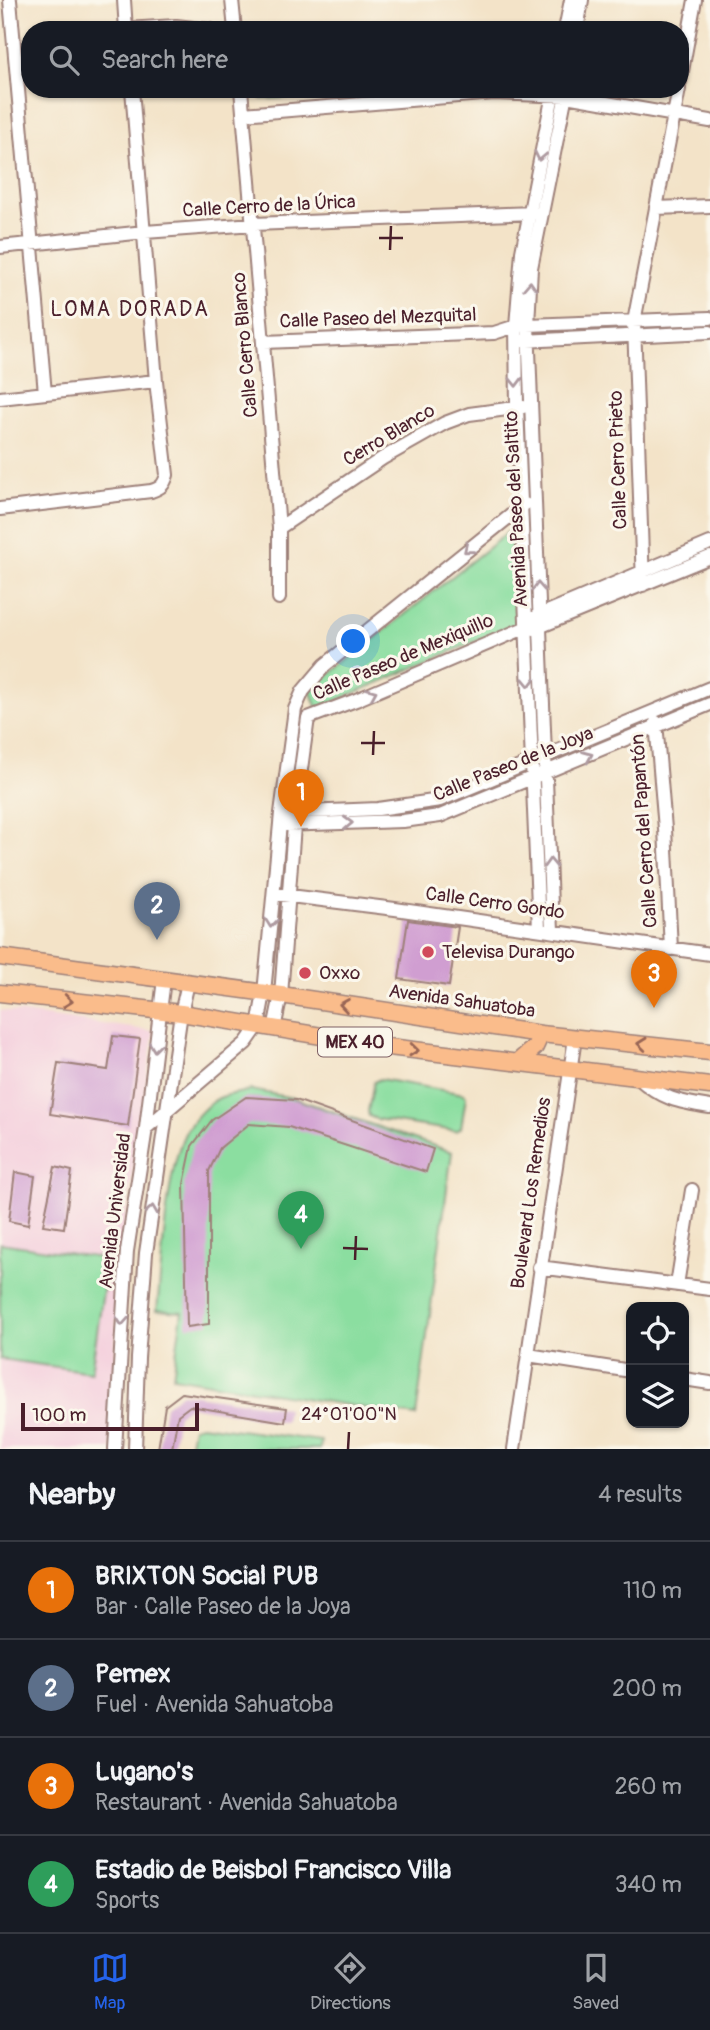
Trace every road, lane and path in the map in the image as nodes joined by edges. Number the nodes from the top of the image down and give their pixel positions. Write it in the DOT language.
graph roads {
  1 [pos="10,0"];
  2 [pos="124,0"];
  3 [pos="232,0"];
  4 [pos="571,0"];
  5 [pos="582,0"];
  6 [pos="695,0"];
  7 [pos="125,21"];
  8 [pos="234,21"];
  9 [pos="567,21"];
  10 [pos="578,21"];
  11 [pos="689,33"];
  12 [pos="133,98"];
  13 [pos="242,98"];
  14 [pos="414,98"];
  15 [pos="559,98"];
  16 [pos="590,98"];
  17 [pos="677,98"];
  18 [pos="243,114"];
  19 [pos="674,115"];
  20 [pos="710,121"];
  21 [pos="710,206"];
  22 [pos="656,208"];
  23 [pos="535,213"];
  24 [pos="254,224"];
  25 [pos="145,232"];
  26 [pos="33,244"];
  27 [pos="0,247"];
  28 [pos="710,318"];
  29 [pos="634,328"];
  30 [pos="710,332"];
  31 [pos="522,333"];
  32 [pos="264,342"];
  33 [pos="156,381"];
  34 [pos="45,393"];
  35 [pos="0,398"];
  36 [pos="523,407"];
  37 [pos="534,498"];
  38 [pos="522,506"];
  39 [pos="0,509"];
  40 [pos="279,528"];
  41 [pos="710,543"];
  42 [pos="710,557"];
  43 [pos="642,578"];
  44 [pos="279,598"];
  45 [pos="532,624"];
  46 [pos="710,688"];
  47 [pos="710,704"];
  48 [pos="295,709"];
  49 [pos="655,711"];
  50 [pos="308,718"];
  51 [pos="657,727"];
  52 [pos="545,757"];
  53 [pos="531,763"];
  54 [pos="546,773"];
  55 [pos="532,779"];
  56 [pos="280,819"];
  57 [pos="294,819"];
  58 [pos="274,894"];
  59 [pos="289,896"];
  60 [pos="538,929"];
  61 [pos="552,931"];
  62 [pos="671,949"];
  63 [pos="710,954"];
  64 [pos="0,957"];
  65 [pos="164,979"];
  66 [pos="188,983"];
  67 [pos="0,993"];
  68 [pos="273,994"];
  69 [pos="160,1011"];
  70 [pos="181,1013"];
  71 [pos="266,1028"];
  72 [pos="541,1034"];
  73 [pos="575,1038"];
  74 [pos="710,1052"];
  75 [pos="519,1061"];
  76 [pos="569,1068"];
  77 [pos="637,1077"];
  78 [pos="710,1086"];
  79 [pos="710,1107"];
  80 [pos="166,1111"];
  81 [pos="146,1128"];
  82 [pos="692,1190"];
  83 [pos="127,1251"];
  84 [pos="146,1253"];
  85 [pos="539,1267"];
  86 [pos="677,1285"];
  87 [pos="710,1289"];
  88 [pos="528,1354"];
  89 [pos="626,1370"];
  90 [pos="689,1380"];
  91 [pos="710,1383"];
  92 [pos="115,1449"];
  93 [pos="135,1449"];
  94 [pos="514,1449"];
  1 -- 26 [label="street"];
  2 -- 7 [label="street"];
  3 -- 8 [label="street"];
  4 -- 9 [label="street"];
  5 -- 10 [label="street"];
  6 -- 11 [label="street"];
  12 -- 25 [label="street"];
  13 -- 18 [label="street, Calle Cerro Blanco"];
  14 -- 18 [label="street"];
  15 -- 23 [label="street, Avenida Paseo del Saltito"];
  16 -- 19 [label="street"];
  17 -- 19 [label="street, Calle Cerro Prieto"];
  18 -- 24 [label="street, Calle Cerro Blanco"];
  19 -- 20 [label="street"];
  19 -- 22 [label="street, Calle Cerro Prieto"];
  21 -- 22 [label="street"];
  22 -- 29 [label="street, Calle Cerro Prieto"];
  23 -- 24 [label="street, Calle Cerro de la Úrica"];
  23 -- 31 [label="street, Avenida Paseo del Saltito"];
  24 -- 25 [label="street, Calle Cerro de la Úrica"];
  24 -- 32 [label="street, Calle Cerro Blanco"];
  25 -- 26 [label="street, Calle Cerro de la Úrica"];
  25 -- 33 [label="street"];
  26 -- 27 [label="street, Calle Cerro de la Úrica"];
  26 -- 34 [label="street"];
  28 -- 29 [label="street, Calle Paseo del Mezquital"];
  29 -- 30 [label="street, Calle Paseo del Mezquital"];
  29 -- 31 [label="street, Calle Paseo del Mezquital"];
  29 -- 43 [label="street, Calle Cerro Prieto"];
  31 -- 32 [label="street, Calle Paseo del Mezquital"];
  31 -- 36 [label="street, Avenida Paseo del Saltito"];
  32 -- 40 [label="street, Calle Cerro Blanco"];
  33 -- 34 [label="street"];
  33 -- 39 [label="street"];
  34 -- 35 [label="street"];
  36 -- 37 [label="street, Avenida Paseo del Saltito"];
  36 -- 38 [label="street, Avenida Paseo del Saltito"];
  36 -- 40 [label="street, Cerro Blanco"];
  37 -- 38 [label="street"];
  45 -- 37 [label="street, Avenida Paseo del Saltito, one-way"];
  38 -- 45 [label="street, Avenida Paseo del Saltito"];
  38 -- 48 [label="street, one-way"];
  40 -- 44 [label="street, Calle Cerro Blanco"];
  41 -- 43 [label="street, Calle Paseo de Mexiquillo"];
  42 -- 43 [label="street, Calle Paseo de Mexiquillo"];
  43 -- 45 [label="street, Calle Paseo de Mexiquillo"];
  50 -- 45 [label="street, Calle Paseo de Mexiquillo, one-way"];
  45 -- 52 [label="street, Avenida Paseo del Saltito"];
  45 -- 53 [label="street, Avenida Paseo del Saltito, one-way"];
  46 -- 49 [label="street, Calle Paseo de la Joya"];
  47 -- 51 [label="street, Calle Paseo de la Joya"];
  48 -- 50 [label="street, Calle Paseo de Mexiquillo"];
  48 -- 56 [label="street"];
  49 -- 51 [label="street, Calle Cerro del Papantón"];
  49 -- 52 [label="street, Calle Paseo de la Joya"];
  50 -- 57 [label="street"];
  54 -- 51 [label="street, Calle Paseo de la Joya, one-way"];
  51 -- 62 [label="street, Calle Cerro del Papantón"];
  52 -- 53 [label="street, Calle Paseo de la Joya"];
  52 -- 54 [label="street, Avenida Paseo del Saltito"];
  53 -- 55 [label="street, Avenida Paseo del Saltito"];
  53 -- 57 [label="street, Calle Paseo de la Joya"];
  54 -- 55 [label="street, Calle Paseo de la Joya"];
  61 -- 54 [label="street, Avenida Paseo del Saltito, one-way"];
  57 -- 55 [label="street, Calle Paseo de la Joya, one-way"];
  55 -- 60 [label="street, Avenida Paseo del Saltito"];
  56 -- 57 [label="street, Calle Paseo de la Joya"];
  56 -- 58 [label="street"];
  57 -- 59 [label="street"];
  58 -- 59 [label="street, Calle Cerro Gordo"];
  58 -- 68 [label="street, one-way"];
  59 -- 60 [label="street, Calle Cerro Gordo"];
  59 -- 68 [label="street"];
  60 -- 61 [label="street, Calle Cerro Gordo"];
  61 -- 62 [label="street, Calle Cerro Gordo"];
  62 -- 63 [label="street, Calle Cerro Gordo"];
  64 -- 65 [label="main road, Avenida Sahuatoba / MEX 40"];
  65 -- 66 [label="main road, Avenida Sahuatoba / MEX 40"];
  65 -- 69 [label="street, Avenida Universidad"];
  66 -- 68 [label="main road, Avenida Sahuatoba / MEX 40"];
  66 -- 70 [label="street, Avenida Universidad"];
  67 -- 69 [label="main road, MEX 40, one-way"];
  68 -- 71 [label="street"];
  72 -- 68 [label="main road, Avenida Sahuatoba / MEX 40, one-way"];
  69 -- 70 [label="main road, MEX 40"];
  69 -- 81 [label="street, Avenida Universidad, one-way"];
  70 -- 71 [label="main road, MEX 40"];
  70 -- 80 [label="street, Avenida Universidad"];
  71 -- 75 [label="main road, MEX 40, one-way"];
  71 -- 80 [label="street"];
  72 -- 73 [label="main road, Avenida Sahuatoba / MEX 40"];
  72 -- 75 [label="main road"];
  74 -- 73 [label="main road, Avenida Sahuatoba / MEX 40, one-way"];
  73 -- 76 [label="street, Boulevard Los Remedios"];
  75 -- 76 [label="main road, MEX 40"];
  76 -- 77 [label="main road, MEX 40"];
  76 -- 85 [label="street, Boulevard Los Remedios"];
  77 -- 78 [label="main road, MEX 40"];
  77 -- 79 [label="street"];
  80 -- 81 [label="street"];
  84 -- 80 [label="street, Avenida Universidad, one-way"];
  81 -- 83 [label="street, Avenida Universidad"];
  82 -- 86 [label="street"];
  83 -- 84 [label="street"];
  83 -- 92 [label="street, Avenida Universidad, one-way"];
  84 -- 93 [label="street, Avenida Universidad"];
  85 -- 86 [label="street"];
  85 -- 88 [label="street, Boulevard Los Remedios"];
  86 -- 87 [label="street"];
  88 -- 89 [label="street"];
  88 -- 94 [label="street, Boulevard Los Remedios"];
  90 -- 91 [label="street"];
}
